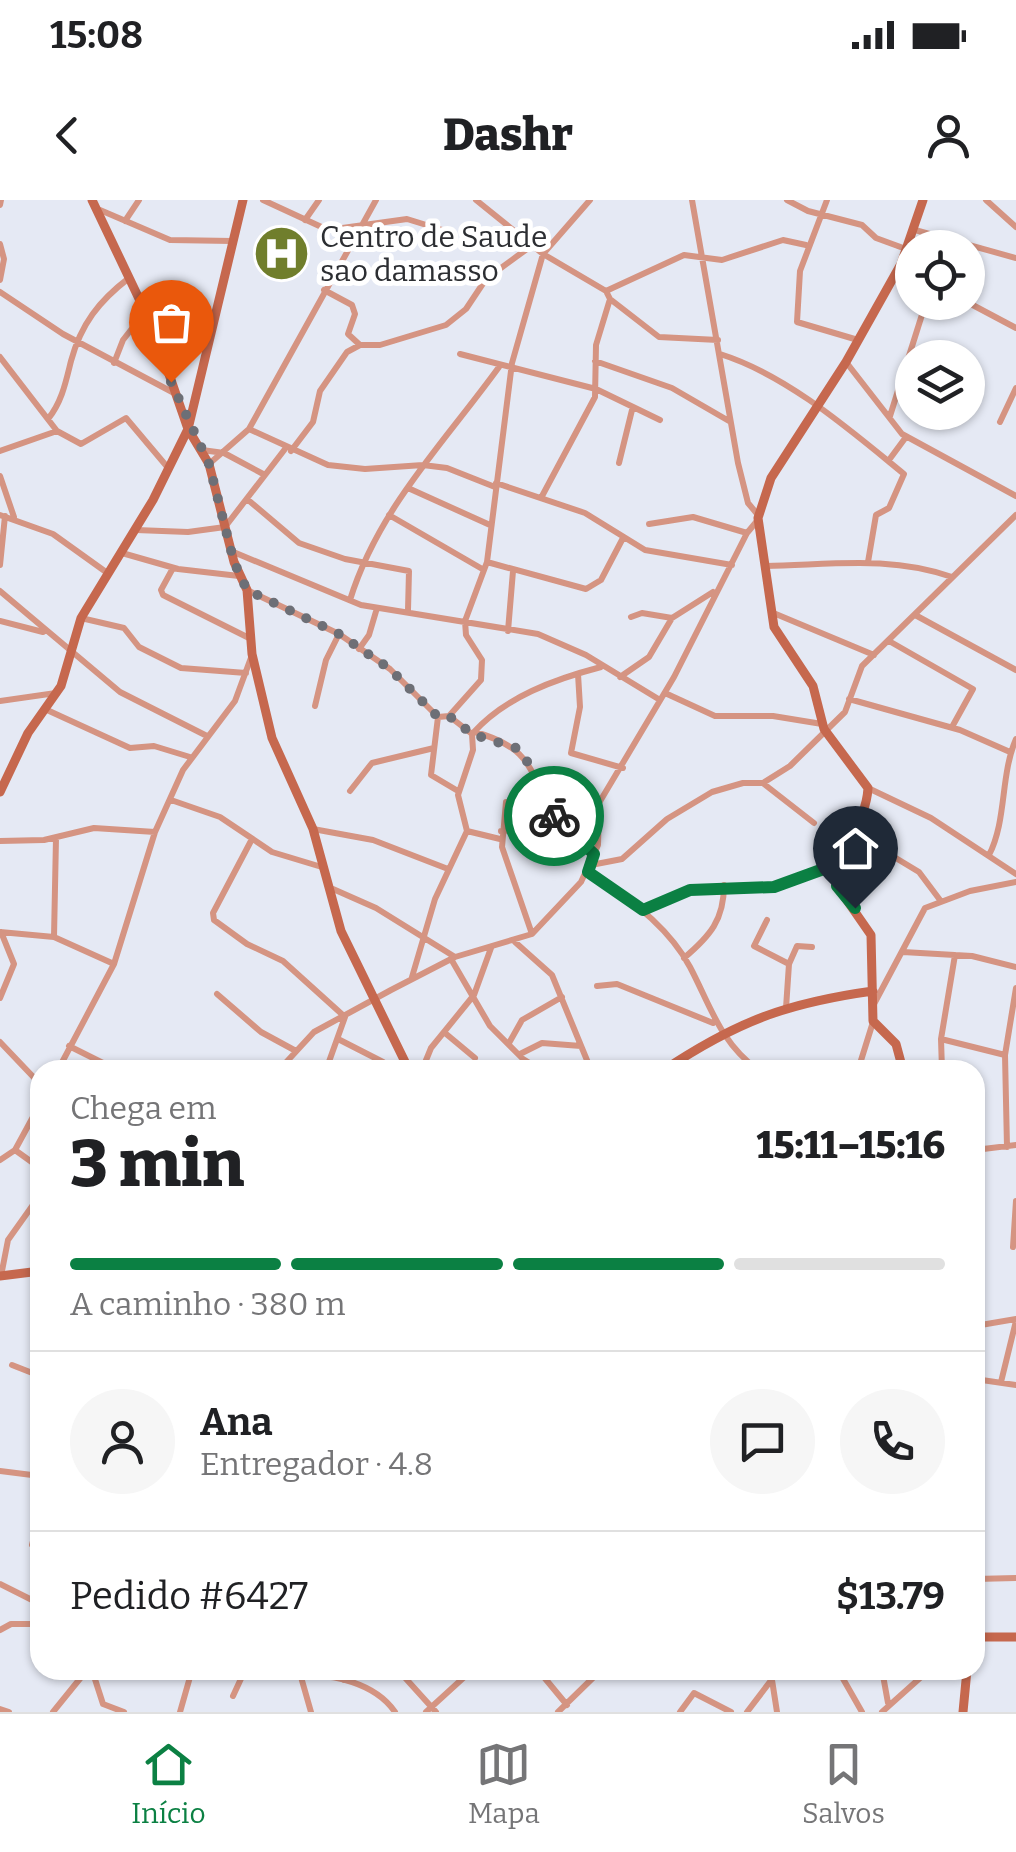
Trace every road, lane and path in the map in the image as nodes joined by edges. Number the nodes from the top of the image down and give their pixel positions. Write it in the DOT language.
graph roads {
  1 [pos="92,200"];
  2 [pos="139,200"];
  3 [pos="243,200"];
  4 [pos="264,200"];
  5 [pos="319,200"];
  6 [pos="376,200"];
  7 [pos="476,200"];
  8 [pos="500,200"];
  9 [pos="590,200"];
  10 [pos="692,200"];
  11 [pos="788,200"];
  12 [pos="827,200"];
  13 [pos="923,200"];
  14 [pos="986,200"];
  15 [pos="100,210"];
  16 [pos="496,212"];
  17 [pos="821,214"];
  18 [pos="304,220"];
  19 [pos="125,221"];
  20 [pos="361,226"];
  21 [pos="1016,227"];
  22 [pos="916,230"];
  23 [pos="449,232"];
  24 [pos="232,241"];
  25 [pos="0,244"];
  26 [pos="806,244"];
  27 [pos="895,245"];
  28 [pos="532,246"];
  29 [pos="985,249"];
  30 [pos="543,254"];
  31 [pos="700,257"];
  32 [pos="1016,258"];
  33 [pos="895,273"];
  34 [pos="128,278"];
  35 [pos="0,280"];
  36 [pos="324,290"];
  37 [pos="0,292"];
  38 [pos="608,295"];
  39 [pos="985,311"];
  40 [pos="145,312"];
  41 [pos="920,320"];
  42 [pos="1016,328"];
  43 [pos="718,340"];
  44 [pos="858,340"];
  45 [pos="76,342"];
  46 [pos="360,345"];
  47 [pos="460,354"];
  48 [pos="720,354"];
  49 [pos="0,357"];
  50 [pos="594,361"];
  51 [pos="846,362"];
  52 [pos="114,363"];
  53 [pos="499,367"];
  54 [pos="512,370"];
  55 [pos="1016,388"];
  56 [pos="596,389"];
  57 [pos="174,393"];
  58 [pos="814,406"];
  59 [pos="632,410"];
  60 [pos="890,417"];
  61 [pos="48,419"];
  62 [pos="660,420"];
  63 [pos="730,421"];
  64 [pos="1000,422"];
  65 [pos="188,428"];
  66 [pos="249,429"];
  67 [pos="56,431"];
  68 [pos="906,437"];
  69 [pos="0,450"];
  70 [pos="202,450"];
  71 [pos="288,450"];
  72 [pos="224,454"];
  73 [pos="889,460"];
  74 [pos="209,464"];
  75 [pos="423,464"];
  76 [pos="619,464"];
  77 [pos="170,470"];
  78 [pos="265,475"];
  79 [pos="0,476"];
  80 [pos="496,485"];
  81 [pos="408,488"];
  82 [pos="1016,496"];
  83 [pos="541,498"];
  84 [pos="247,499"];
  85 [pos="389,515"];
  86 [pos="6,516"];
  87 [pos="758,518"];
  88 [pos="1014,520"];
  89 [pos="490,524"];
  90 [pos="649,524"];
  91 [pos="225,527"];
  92 [pos="134,530"];
  93 [pos="746,533"];
  94 [pos="622,538"];
  95 [pos="232,550"];
  96 [pos="120,552"];
  97 [pos="362,561"];
  98 [pos="868,562"];
  99 [pos="0,564"];
  100 [pos="732,565"];
  101 [pos="486,566"];
  102 [pos="762,566"];
  103 [pos="173,568"];
  104 [pos="512,571"];
  105 [pos="106,572"];
  106 [pos="239,576"];
  107 [pos="952,577"];
  108 [pos="247,590"];
  109 [pos="0,591"];
  110 [pos="714,591"];
  111 [pos="350,600"];
  112 [pos="377,608"];
  113 [pos="408,610"];
  114 [pos="771,612"];
  115 [pos="917,616"];
  116 [pos="81,618"];
  117 [pos="631,618"];
  118 [pos="672,618"];
  119 [pos="0,621"];
  120 [pos="465,622"];
  121 [pos="508,631"];
  122 [pos="44,632"];
  123 [pos="339,634"];
  124 [pos="252,640"];
  125 [pos="889,641"];
  126 [pos="358,649"];
  127 [pos="72,654"];
  128 [pos="252,654"];
  129 [pos="874,655"];
  130 [pos="604,667"];
  131 [pos="1016,670"];
  132 [pos="246,673"];
  133 [pos="578,674"];
  134 [pos="620,677"];
  135 [pos="57,693"];
  136 [pos="662,696"];
  137 [pos="849,699"];
  138 [pos="0,701"];
  139 [pos="314,706"];
  140 [pos="47,710"];
  141 [pos="449,716"];
  142 [pos="438,717"];
  143 [pos="823,726"];
  144 [pos="952,728"];
  145 [pos="473,733"];
  146 [pos="207,736"];
  147 [pos="1016,739"];
  148 [pos="434,748"];
  149 [pos="1010,752"];
  150 [pos="190,756"];
  151 [pos="623,768"];
  152 [pos="1006,772"];
  153 [pos="1016,776"];
  154 [pos="764,784"];
  155 [pos="868,788"];
  156 [pos="350,791"];
  157 [pos="458,791"];
  158 [pos="0,792"];
  159 [pos="170,800"];
  160 [pos="506,802"];
  161 [pos="814,823"];
  162 [pos="565,828"];
  163 [pos="313,829"];
  164 [pos="467,831"];
  165 [pos="155,832"];
  166 [pos="856,834"];
  167 [pos="501,835"];
  168 [pos="56,838"];
  169 [pos="252,839"];
  170 [pos="0,841"];
  171 [pos="594,854"];
  172 [pos="988,854"];
  173 [pos="840,863"];
  174 [pos="326,868"];
  175 [pos="448,868"];
  176 [pos="590,868"];
  177 [pos="1016,874"];
  178 [pos="1016,882"];
  179 [pos="724,885"];
  180 [pos="332,889"];
  181 [pos="940,900"];
  182 [pos="643,910"];
  183 [pos="767,920"];
  184 [pos="0,932"];
  185 [pos="532,934"];
  186 [pos="424,936"];
  187 [pos="54,937"];
  188 [pos="515,942"];
  189 [pos="491,948"];
  190 [pos="812,948"];
  191 [pos="903,952"];
  192 [pos="955,954"];
  193 [pos="453,958"];
  194 [pos="684,958"];
  195 [pos="114,964"];
  196 [pos="789,964"];
  197 [pos="1016,967"];
  198 [pos="412,978"];
  199 [pos="596,986"];
  200 [pos="1016,988"];
  201 [pos="872,991"];
  202 [pos="217,994"];
  203 [pos="474,995"];
  204 [pos="562,996"];
  205 [pos="0,998"];
  206 [pos="376,998"];
  207 [pos="873,1005"];
  208 [pos="786,1008"];
  209 [pos="345,1017"];
  210 [pos="873,1021"];
  211 [pos="714,1023"];
  212 [pos="721,1032"];
  213 [pos="445,1033"];
  214 [pos="941,1038"];
  215 [pos="338,1039"];
  216 [pos="0,1042"];
  217 [pos="509,1043"];
  218 [pos="69,1046"];
  219 [pos="582,1046"];
  220 [pos="296,1051"];
  221 [pos="520,1054"];
  222 [pos="1005,1055"];
  223 [pos="474,1058"];
  224 [pos="63,1060"];
  225 [pos="97,1060"];
  226 [pos="288,1060"];
  227 [pos="330,1060"];
  228 [pos="379,1060"];
  229 [pos="404,1060"];
  230 [pos="426,1060"];
  231 [pos="528,1060"];
  232 [pos="587,1060"];
  233 [pos="679,1060"];
  234 [pos="746,1060"];
  235 [pos="861,1060"];
  236 [pos="901,1060"];
  237 [pos="942,1060"];
  238 [pos="30,1077"];
  239 [pos="30,1122"];
  240 [pos="1016,1145"];
  241 [pos="1007,1147"];
  242 [pos="985,1149"];
  243 [pos="15,1150"];
  244 [pos="0,1160"];
  245 [pos="30,1161"];
  246 [pos="1016,1201"];
  247 [pos="30,1210"];
  248 [pos="1013,1246"];
  249 [pos="30,1272"];
  250 [pos="1,1276"];
  251 [pos="1016,1320"];
  252 [pos="985,1325"];
  253 [pos="1014,1340"];
  254 [pos="12,1365"];
  255 [pos="30,1372"];
  256 [pos="985,1380"];
  257 [pos="1001,1382"];
  258 [pos="1016,1385"];
  259 [pos="0,1472"];
  260 [pos="30,1475"];
  261 [pos="1016,1578"];
  262 [pos="985,1579"];
  263 [pos="0,1584"];
  264 [pos="30,1599"];
  265 [pos="30,1624"];
  266 [pos="0,1630"];
  267 [pos="985,1637"];
  268 [pos="1016,1637"];
  269 [pos="80,1680"];
  270 [pos="93,1680"];
  271 [pos="189,1680"];
  272 [pos="240,1680"];
  273 [pos="301,1680"];
  274 [pos="344,1680"];
  275 [pos="406,1680"];
  276 [pos="462,1680"];
  277 [pos="544,1680"];
  278 [pos="591,1680"];
  279 [pos="772,1680"];
  280 [pos="844,1680"];
  281 [pos="884,1680"];
  282 [pos="916,1680"];
  283 [pos="966,1680"];
  284 [pos="233,1696"];
  285 [pos="888,1703"];
  286 [pos="0,1710"];
  287 [pos="563,1710"];
  288 [pos="431,1711"];
  289 [pos="10,1712"];
  290 [pos="53,1712"];
  291 [pos="124,1712"];
  292 [pos="180,1712"];
  293 [pos="311,1712"];
  294 [pos="395,1712"];
  295 [pos="680,1712"];
  296 [pos="731,1712"];
  297 [pos="747,1712"];
  298 [pos="778,1712"];
  299 [pos="862,1712"];
  300 [pos="882,1712"];
  301 [pos="963,1712"];
  1 -- 15 [label="street"];
  2 -- 19 [label="street"];
  3 -- 24 [label="street"];
  4 -- 18 [label="street"];
  5 -- 18 [label="street"];
  6 -- 20 [label="street"];
  7 -- 16 [label="street"];
  8 -- 16 [label="street"];
  9 -- 30 [label="street"];
  10 -- 31 [label="street"];
  11 -- 17 [label="street"];
  12 -- 17 [label="street"];
  13 -- 22 [label="street"];
  14 -- 21 [label="street"];
  15 -- 19 [label="street"];
  15 -- 34 [label="street"];
  16 -- 28 [label="street"];
  17 -- 26 [label="street"];
  17 -- 27 [label="street"];
  18 -- 20 [label="street"];
  19 -- 24 [label="street"];
  20 -- 23 [label="street"];
  20 -- 36 [label="street"];
  24 -- 65 [label="street"];
  25 -- 35 [label="street"];
  26 -- 31 [label="street"];
  26 -- 44 [label="street"];
  28 -- 30 [label="street"];
  28 -- 46 [label="street"];
  29 -- 32 [label="street"];
  30 -- 38 [label="street"];
  30 -- 54 [label="street"];
  31 -- 38 [label="street"];
  31 -- 43 [label="street"];
  33 -- 44 [label="street"];
  34 -- 40 [label="street"];
  34 -- 45 [label="street"];
  36 -- 46 [label="street"];
  36 -- 66 [label="street"];
  37 -- 45 [label="street"];
  38 -- 43 [label="street"];
  38 -- 50 [label="street"];
  39 -- 42 [label="street"];
  40 -- 52 [label="street"];
  40 -- 57 [label="street"];
  41 -- 60 [label="street"];
  43 -- 48 [label="street"];
  44 -- 51 [label="street"];
  45 -- 52 [label="street"];
  45 -- 61 [label="street"];
  46 -- 71 [label="street"];
  47 -- 53 [label="street"];
  48 -- 58 [label="street"];
  48 -- 63 [label="street"];
  49 -- 61 [label="street"];
  50 -- 56 [label="street"];
  50 -- 63 [label="street"];
  51 -- 58 [label="street"];
  51 -- 60 [label="street"];
  52 -- 57 [label="street"];
  53 -- 54 [label="street"];
  53 -- 75 [label="street"];
  54 -- 56 [label="street"];
  54 -- 80 [label="street"];
  55 -- 64 [label="street"];
  56 -- 59 [label="street"];
  56 -- 83 [label="street"];
  57 -- 65 [label="street"];
  58 -- 73 [label="street"];
  58 -- 87 [label="street"];
  59 -- 62 [label="street"];
  59 -- 76 [label="street"];
  60 -- 68 [label="street"];
  61 -- 67 [label="street"];
  63 -- 87 [label="street"];
  65 -- 70 [label="street"];
  65 -- 77 [label="street"];
  66 -- 71 [label="street"];
  66 -- 72 [label="street"];
  67 -- 69 [label="street"];
  67 -- 77 [label="street"];
  68 -- 73 [label="street"];
  68 -- 82 [label="street"];
  70 -- 72 [label="street"];
  70 -- 74 [label="street"];
  71 -- 75 [label="street"];
  71 -- 78 [label="street"];
  72 -- 74 [label="street"];
  72 -- 78 [label="street"];
  73 -- 98 [label="street"];
  74 -- 91 [label="street"];
  75 -- 80 [label="street"];
  75 -- 81 [label="street"];
  77 -- 92 [label="street"];
  78 -- 84 [label="street"];
  79 -- 86 [label="street"];
  80 -- 83 [label="street"];
  80 -- 89 [label="street"];
  81 -- 85 [label="street"];
  81 -- 89 [label="street"];
  83 -- 94 [label="street"];
  84 -- 91 [label="street"];
  84 -- 97 [label="street"];
  85 -- 97 [label="street"];
  85 -- 101 [label="street"];
  86 -- 99 [label="street"];
  86 -- 105 [label="street"];
  87 -- 93 [label="street"];
  87 -- 102 [label="street"];
  88 -- 107 [label="street"];
  89 -- 101 [label="street"];
  90 -- 93 [label="street"];
  91 -- 92 [label="street"];
  91 -- 95 [label="street"];
  92 -- 96 [label="street"];
  93 -- 100 [label="street"];
  94 -- 100 [label="street"];
  94 -- 104 [label="street"];
  95 -- 106 [label="street"];
  95 -- 111 [label="street"];
  96 -- 103 [label="street"];
  96 -- 105 [label="street"];
  97 -- 111 [label="street"];
  97 -- 113 [label="street"];
  98 -- 102 [label="street"];
  98 -- 107 [label="street"];
  100 -- 110 [label="street"];
  101 -- 104 [label="street"];
  101 -- 120 [label="street"];
  102 -- 114 [label="street"];
  103 -- 106 [label="street"];
  103 -- 124 [label="street"];
  104 -- 121 [label="street"];
  105 -- 116 [label="street"];
  106 -- 108 [label="street"];
  107 -- 115 [label="street"];
  108 -- 123 [label="street"];
  108 -- 124 [label="street"];
  109 -- 122 [label="street"];
  110 -- 118 [label="street"];
  110 -- 136 [label="street"];
  111 -- 112 [label="street"];
  112 -- 113 [label="street"];
  112 -- 126 [label="street"];
  113 -- 120 [label="street"];
  114 -- 129 [label="street"];
  114 -- 143 [label="street"];
  115 -- 125 [label="street"];
  115 -- 131 [label="street"];
  116 -- 127 [label="street"];
  116 -- 132 [label="street"];
  117 -- 118 [label="street"];
  118 -- 134 [label="street"];
  119 -- 122 [label="street"];
  120 -- 121 [label="street"];
  120 -- 141 [label="street"];
  121 -- 130 [label="street"];
  122 -- 127 [label="street"];
  123 -- 126 [label="street"];
  123 -- 139 [label="street"];
  124 -- 128 [label="street"];
  125 -- 129 [label="street"];
  125 -- 144 [label="street"];
  126 -- 142 [label="street"];
  127 -- 135 [label="street"];
  127 -- 146 [label="street"];
  128 -- 132 [label="street"];
  128 -- 163 [label="street"];
  129 -- 137 [label="street"];
  130 -- 133 [label="street"];
  130 -- 134 [label="street"];
  132 -- 146 [label="street"];
  133 -- 145 [label="street"];
  133 -- 151 [label="street"];
  134 -- 136 [label="street"];
  135 -- 138 [label="street"];
  135 -- 140 [label="street"];
  136 -- 143 [label="street"];
  136 -- 151 [label="street"];
  137 -- 143 [label="street"];
  137 -- 144 [label="street"];
  140 -- 150 [label="street"];
  140 -- 158 [label="street"];
  141 -- 142 [label="street"];
  141 -- 145 [label="street"];
  142 -- 148 [label="street"];
  143 -- 154 [label="street"];
  143 -- 155 [label="street"];
  144 -- 149 [label="street"];
  145 -- 157 [label="street"];
  145 -- 162 [label="street"];
  146 -- 150 [label="street"];
  147 -- 149 [label="street"];
  148 -- 156 [label="street"];
  148 -- 157 [label="street"];
  149 -- 152 [label="street"];
  150 -- 159 [label="street"];
  151 -- 171 [label="street"];
  152 -- 153 [label="street"];
  152 -- 172 [label="street"];
  154 -- 161 [label="street"];
  154 -- 176 [label="street"];
  155 -- 166 [label="street"];
  155 -- 172 [label="street"];
  157 -- 164 [label="street"];
  159 -- 165 [label="street"];
  159 -- 169 [label="street"];
  160 -- 167 [label="street"];
  162 -- 167 [label="street"];
  162 -- 171 [label="street"];
  163 -- 174 [label="street"];
  163 -- 175 [label="street"];
  164 -- 167 [label="street"];
  164 -- 175 [label="street"];
  165 -- 168 [label="street"];
  165 -- 195 [label="street"];
  166 -- 173 [label="street"];
  166 -- 181 [label="street"];
  167 -- 185 [label="street"];
  168 -- 170 [label="street"];
  168 -- 187 [label="street"];
  169 -- 174 [label="street"];
  169 -- 209 [label="street"];
  171 -- 176 [label="street"];
  172 -- 177 [label="street"];
  173 -- 179 [label="street"];
  173 -- 201 [label="street"];
  174 -- 180 [label="street"];
  175 -- 186 [label="street"];
  176 -- 182 [label="street"];
  176 -- 185 [label="street"];
  178 -- 181 [label="street"];
  179 -- 182 [label="street"];
  179 -- 194 [label="street"];
  180 -- 186 [label="street"];
  180 -- 206 [label="street"];
  181 -- 191 [label="street"];
  182 -- 194 [label="street"];
  183 -- 196 [label="street"];
  184 -- 187 [label="street"];
  184 -- 205 [label="street"];
  185 -- 188 [label="street"];
  186 -- 193 [label="street"];
  186 -- 198 [label="street"];
  187 -- 195 [label="street"];
  188 -- 189 [label="street"];
  188 -- 204 [label="street"];
  189 -- 193 [label="street"];
  189 -- 203 [label="street"];
  190 -- 196 [label="street"];
  191 -- 192 [label="street"];
  191 -- 207 [label="street"];
  192 -- 197 [label="street"];
  192 -- 214 [label="street"];
  193 -- 198 [label="street"];
  193 -- 203 [label="street"];
  194 -- 211 [label="street"];
  195 -- 218 [label="street"];
  196 -- 208 [label="street"];
  198 -- 206 [label="street"];
  199 -- 211 [label="street"];
  200 -- 222 [label="street"];
  201 -- 207 [label="street"];
  201 -- 208 [label="street"];
  202 -- 220 [label="street"];
  203 -- 213 [label="street"];
  203 -- 217 [label="street"];
  204 -- 217 [label="street"];
  204 -- 219 [label="street"];
  206 -- 209 [label="street"];
  206 -- 229 [label="street"];
  207 -- 210 [label="street"];
  208 -- 212 [label="street"];
  209 -- 215 [label="street"];
  209 -- 220 [label="street"];
  210 -- 235 [label="street"];
  210 -- 236 [label="street"];
  211 -- 212 [label="street"];
  212 -- 233 [label="street"];
  212 -- 234 [label="street"];
  213 -- 223 [label="street"];
  213 -- 230 [label="street"];
  214 -- 222 [label="street"];
  214 -- 237 [label="street"];
  215 -- 227 [label="street"];
  215 -- 228 [label="street"];
  216 -- 238 [label="street"];
  217 -- 221 [label="street"];
  218 -- 224 [label="street"];
  218 -- 225 [label="street"];
  219 -- 221 [label="street"];
  219 -- 232 [label="street"];
  220 -- 226 [label="street"];
  221 -- 231 [label="street"];
  222 -- 241 [label="street"];
  239 -- 243 [label="street"];
  240 -- 241 [label="street"];
  241 -- 242 [label="street"];
  243 -- 244 [label="street"];
  243 -- 245 [label="street"];
  246 -- 248 [label="street"];
  247 -- 250 [label="street"];
  249 -- 250 [label="street"];
  251 -- 252 [label="street"];
  251 -- 253 [label="street"];
  253 -- 257 [label="street"];
  254 -- 255 [label="street"];
  256 -- 257 [label="street"];
  257 -- 258 [label="street"];
  259 -- 260 [label="street"];
  261 -- 262 [label="street"];
  263 -- 264 [label="street"];
  265 -- 266 [label="street"];
  267 -- 268 [label="street"];
  269 -- 290 [label="street"];
  270 -- 291 [label="street"];
  271 -- 292 [label="street"];
  272 -- 284 [label="street"];
  273 -- 293 [label="street"];
  274 -- 294 [label="street"];
  275 -- 288 [label="street"];
  276 -- 288 [label="street"];
  277 -- 287 [label="street"];
  278 -- 287 [label="street"];
  279 -- 297 [label="street"];
  279 -- 298 [label="street"];
  280 -- 299 [label="street"];
  281 -- 285 [label="street"];
  282 -- 285 [label="street"];
  283 -- 301 [label="street"];
  285 -- 300 [label="street"];
  286 -- 289 [label="street"];
  295 -- 296 [label="street"];
}
